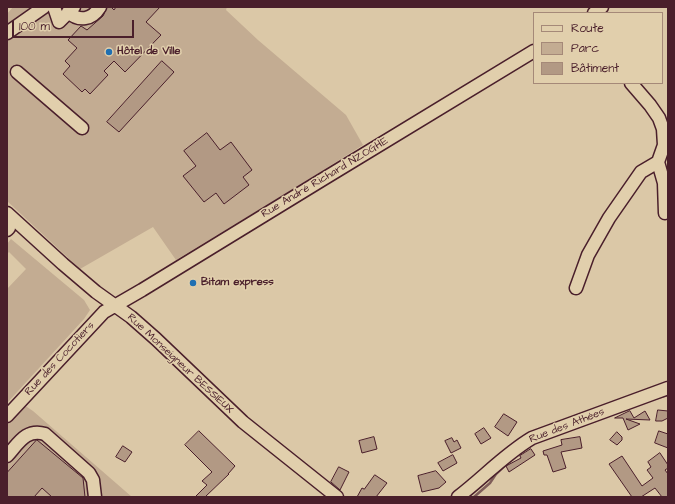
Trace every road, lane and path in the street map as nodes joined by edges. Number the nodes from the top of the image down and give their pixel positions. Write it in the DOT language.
graph roads {
  1 [pos="44,7"];
  2 [pos="54,7"];
  3 [pos="100,7"];
  4 [pos="71,10"];
  5 [pos="7,33"];
  6 [pos="533,52"];
  7 [pos="17,72"];
  8 [pos="632,84"];
  9 [pos="82,128"];
  10 [pos="658,162"];
  11 [pos="7,213"];
  12 [pos="665,213"];
  13 [pos="576,288"];
  14 [pos="116,305"];
  15 [pos="668,388"];
  16 [pos="7,416"];
  17 [pos="7,456"];
  18 [pos="95,497"];
  19 [pos="337,497"];
  20 [pos="458,497"];
  1 -- 5 [label="street"];
  2 -- 4 [label="street"];
  3 -- 4 [label="street"];
  6 -- 14 [label="street, Rue André Richard NZOGHE"];
  7 -- 9 [label="street"];
  8 -- 10 [label="street"];
  10 -- 12 [label="street"];
  10 -- 13 [label="street"];
  11 -- 14 [label="street, Rue Monseigneur BESSIEUX"];
  14 -- 16 [label="street, Rue des Cocotiers"];
  14 -- 19 [label="street, Rue Monseigneur BESSIEUX"];
  15 -- 20 [label="street, Rue des Athées"];
  17 -- 18 [label="street"];
}
